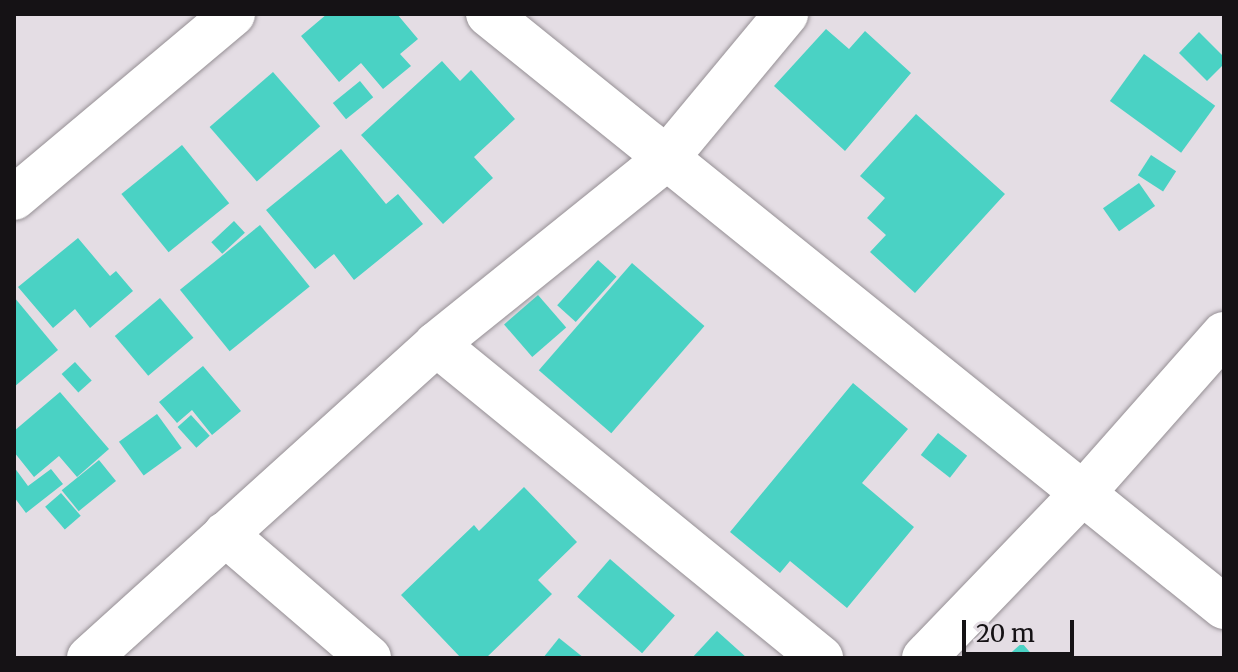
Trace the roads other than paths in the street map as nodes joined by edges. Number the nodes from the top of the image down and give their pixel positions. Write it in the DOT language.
graph roads {
  1 [pos="233,14"];
  2 [pos="488,14"];
  3 [pos="786,14"];
  4 [pos="665,160"];
  5 [pos="14,198"];
  6 [pos="1224,334"];
  7 [pos="436,344"];
  8 [pos="1084,492"];
  9 [pos="225,534"];
  10 [pos="1224,607"];
  11 [pos="89,658"];
  12 [pos="369,658"];
  13 [pos="821,658"];
  14 [pos="924,658"];
  1 -- 5 [label="street"];
  2 -- 4 [label="street"];
  3 -- 4 [label="street"];
  4 -- 7 [label="street"];
  4 -- 8 [label="street"];
  6 -- 8 [label="street"];
  7 -- 9 [label="street"];
  7 -- 13 [label="street"];
  8 -- 10 [label="street"];
  8 -- 14 [label="street"];
  9 -- 11 [label="street"];
  9 -- 12 [label="street"];
}
